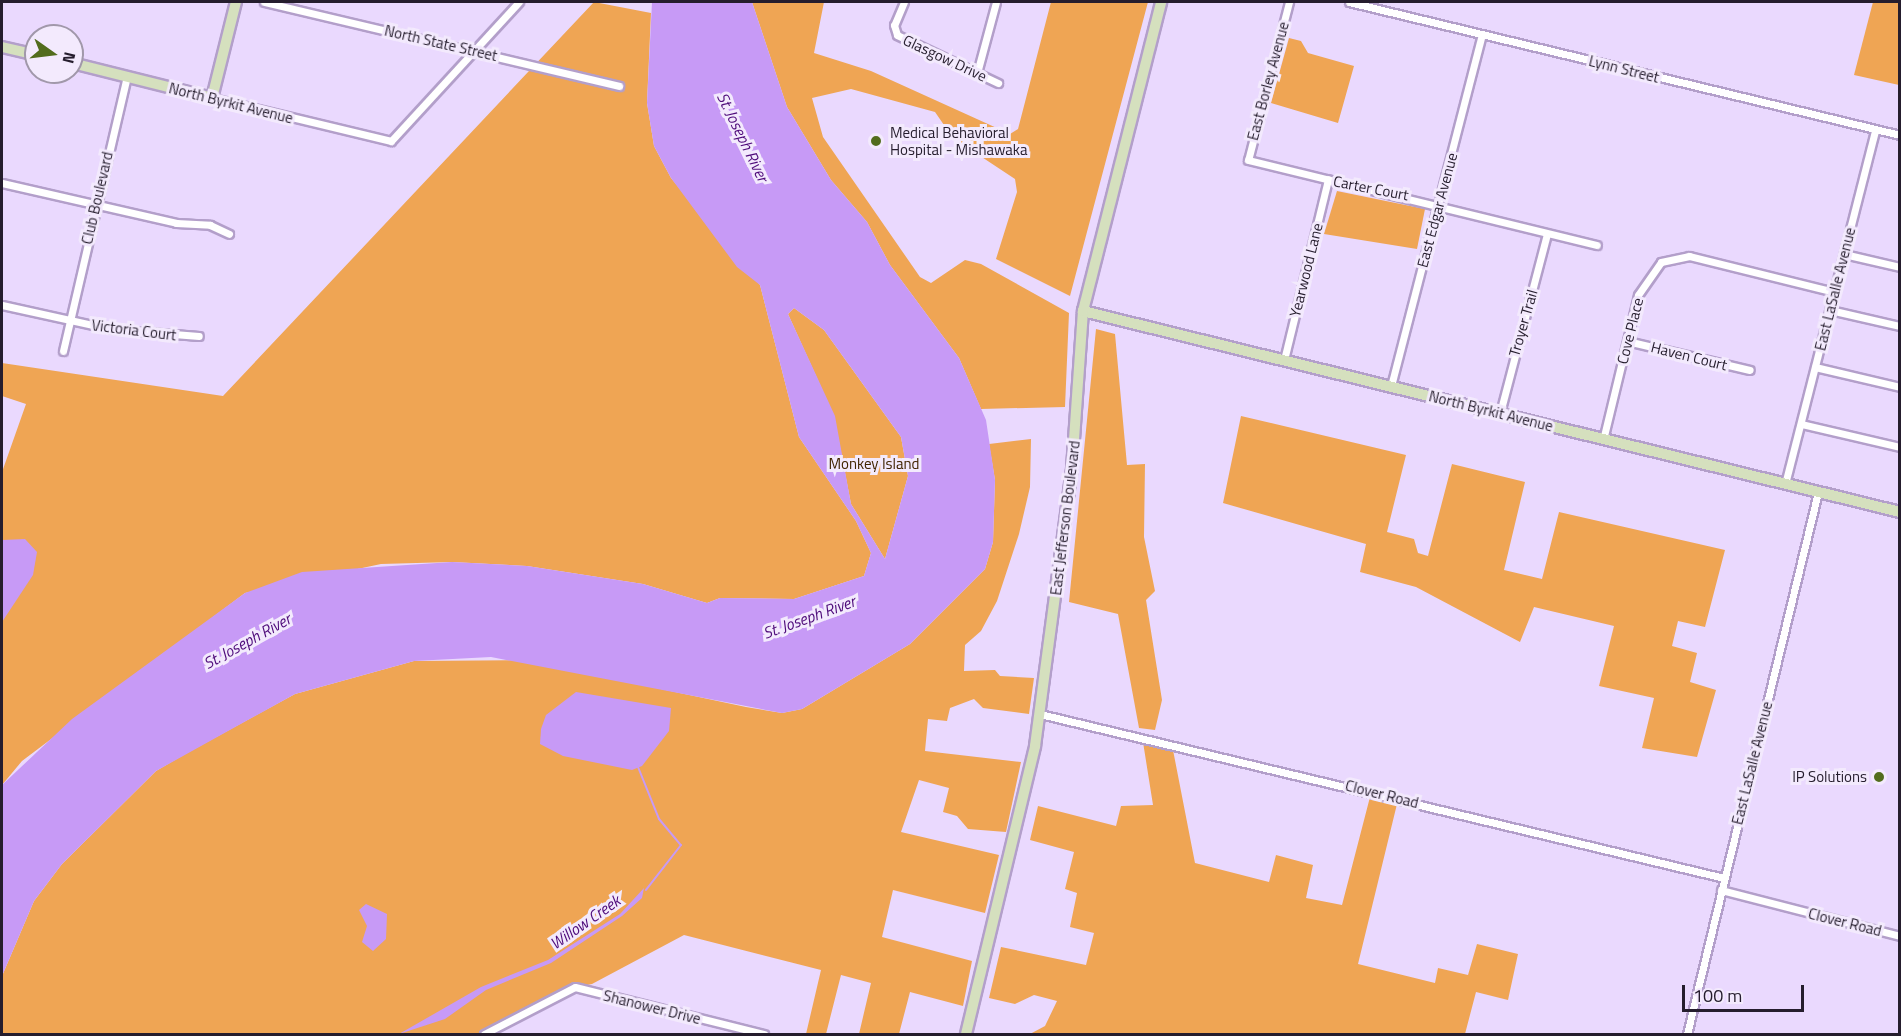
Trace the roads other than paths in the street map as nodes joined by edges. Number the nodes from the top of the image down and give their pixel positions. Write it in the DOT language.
graph roads {
  1 [pos="236,2"];
  2 [pos="264,2"];
  3 [pos="519,2"];
  4 [pos="904,2"];
  5 [pos="996,2"];
  6 [pos="1161,2"];
  7 [pos="1289,2"];
  8 [pos="1349,2"];
  9 [pos="1482,35"];
  10 [pos="2,47"];
  11 [pos="476,51"];
  12 [pos="24,52"];
  13 [pos="84,66"];
  14 [pos="977,73"];
  15 [pos="127,77"];
  16 [pos="998,83"];
  17 [pos="619,86"];
  18 [pos="212,98"];
  19 [pos="1875,130"];
  20 [pos="1899,135"];
  21 [pos="1248,160"];
  22 [pos="1328,179"];
  23 [pos="2,183"];
  24 [pos="1439,203"];
  25 [pos="96,205"];
  26 [pos="229,234"];
  27 [pos="1547,234"];
  28 [pos="1597,245"];
  29 [pos="1844,254"];
  30 [pos="1899,267"];
  31 [pos="1834,292"];
  32 [pos="2,305"];
  33 [pos="1830,310"];
  34 [pos="1083,311"];
  35 [pos="69,321"];
  36 [pos="1899,326"];
  37 [pos="199,336"];
  38 [pos="1627,341"];
  39 [pos="63,351"];
  40 [pos="1284,360"];
  41 [pos="1815,367"];
  42 [pos="1750,370"];
  43 [pos="1391,386"];
  44 [pos="1899,387"];
  45 [pos="1500,413"];
  46 [pos="1800,424"];
  47 [pos="1603,440"];
  48 [pos="1899,447"];
  49 [pos="1785,484"];
  50 [pos="1818,492"];
  51 [pos="1899,512"];
  52 [pos="1040,714"];
  53 [pos="1724,878"];
  54 [pos="1721,890"];
  55 [pos="1899,936"];
  56 [pos="484,1035"];
  57 [pos="764,1035"];
  58 [pos="966,1035"];
  59 [pos="1687,1035"];
  1 -- 18 [label="street"];
  2 -- 11 [label="street, North State Street"];
  3 -- 11 [label="street"];
  4 -- 14 [label="street, Glasgow Drive"];
  5 -- 14 [label="street"];
  6 -- 34 [label="street, East Jefferson Boulevard"];
  7 -- 21 [label="street, East Borley Avenue"];
  8 -- 9 [label="street, Lynn Street"];
  9 -- 19 [label="street, Lynn Street"];
  9 -- 24 [label="street, East Edgar Avenue"];
  10 -- 12 [label="street"];
  11 -- 17 [label="street, North State Street"];
  11 -- 18 [label="street, North Byrkit Avenue"];
  13 -- 15 [label="street, North Byrkit Avenue"];
  14 -- 16 [label="street, Glasgow Drive"];
  15 -- 18 [label="street, North Byrkit Avenue"];
  15 -- 25 [label="street, Club Boulevard"];
  19 -- 20 [label="street, Lynn Street"];
  19 -- 29 [label="street, East LaSalle Avenue"];
  21 -- 22 [label="street, Carter Court"];
  22 -- 24 [label="street, Carter Court"];
  22 -- 40 [label="street, Yearwood Lane"];
  23 -- 25 [label="street"];
  24 -- 27 [label="street, Carter Court"];
  24 -- 43 [label="street, East Edgar Avenue"];
  25 -- 26 [label="street"];
  25 -- 35 [label="street, Club Boulevard"];
  27 -- 28 [label="street, Carter Court"];
  27 -- 45 [label="street, Troyer Trail"];
  29 -- 30 [label="street"];
  29 -- 31 [label="street, East LaSalle Avenue"];
  31 -- 33 [label="street, East LaSalle Avenue"];
  31 -- 38 [label="street, Cove Place"];
  32 -- 35 [label="street, Victoria Court"];
  33 -- 36 [label="street"];
  33 -- 41 [label="street, East LaSalle Avenue"];
  34 -- 40 [label="street, North Byrkit Avenue"];
  34 -- 52 [label="street, East Jefferson Boulevard"];
  35 -- 37 [label="street, Victoria Court"];
  35 -- 39 [label="street, Club Boulevard"];
  38 -- 42 [label="street, Haven Court"];
  38 -- 47 [label="street, Cove Place"];
  40 -- 43 [label="street, North Byrkit Avenue"];
  41 -- 44 [label="street"];
  41 -- 46 [label="street, East LaSalle Avenue"];
  43 -- 45 [label="street, North Byrkit Avenue"];
  45 -- 47 [label="street, North Byrkit Avenue"];
  46 -- 48 [label="street"];
  46 -- 49 [label="street, East LaSalle Avenue"];
  47 -- 49 [label="street, North Byrkit Avenue"];
  49 -- 50 [label="street, North Byrkit Avenue"];
  50 -- 51 [label="street, North Byrkit Avenue"];
  50 -- 53 [label="street, East LaSalle Avenue"];
  52 -- 53 [label="street, Clover Road"];
  52 -- 58 [label="street, East Jefferson Boulevard"];
  53 -- 54 [label="street, East LaSalle Avenue"];
  54 -- 55 [label="street, Clover Road"];
  54 -- 59 [label="street, East LaSalle Avenue"];
  56 -- 57 [label="street, Shanower Drive"];
}
